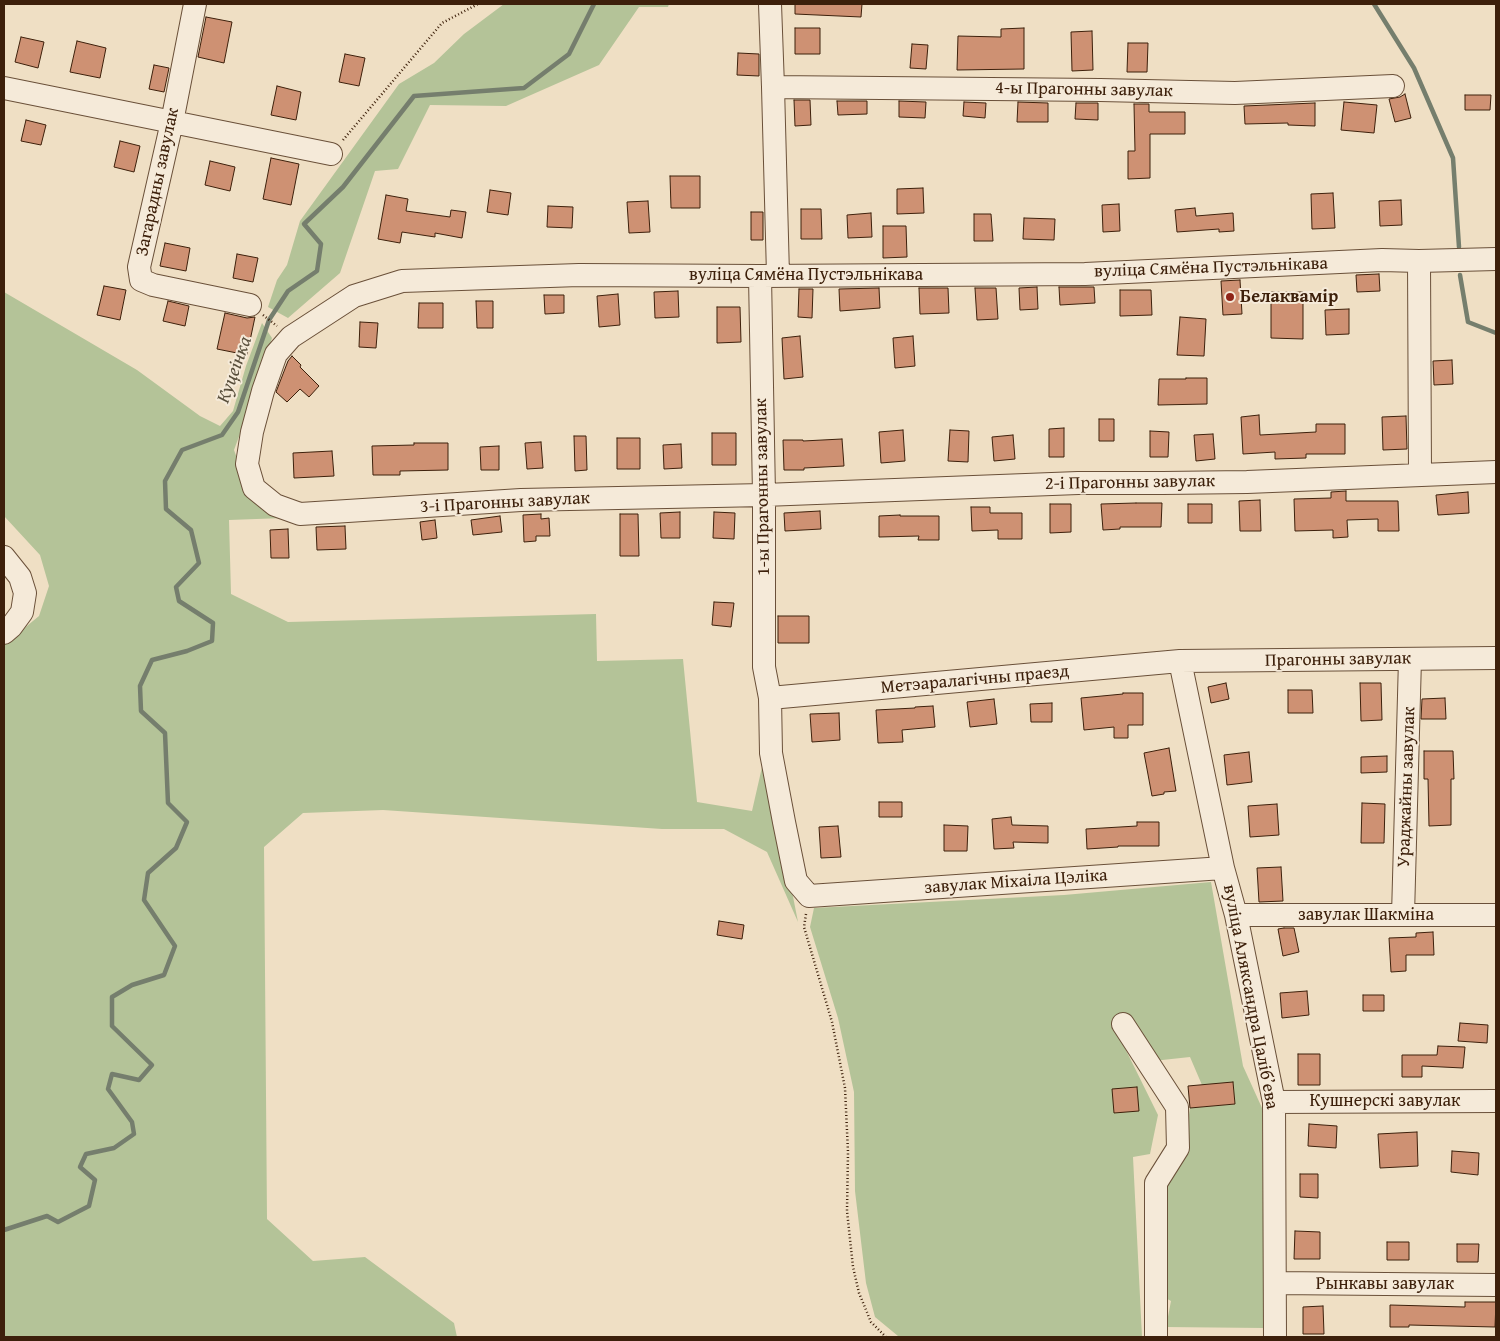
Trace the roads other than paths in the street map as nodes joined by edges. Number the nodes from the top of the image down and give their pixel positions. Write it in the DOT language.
graph roads {
  1 [pos="195,4"];
  2 [pos="770,4"];
  3 [pos="1394,86"];
  4 [pos="773,87"];
  5 [pos="4,88"];
  6 [pos="172,122"];
  7 [pos="331,154"];
  8 [pos="1496,259"];
  9 [pos="1419,261"];
  10 [pos="769,275"];
  11 [pos="257,311"];
  12 [pos="1496,472"];
  13 [pos="1420,474"];
  14 [pos="254,488"];
  15 [pos="764,495"];
  16 [pos="4,557"];
  17 [pos="4,633"];
  18 [pos="1496,658"];
  19 [pos="1410,659"];
  20 [pos="1180,661"];
  21 [pos="770,698"];
  22 [pos="1223,868"];
  23 [pos="809,896"];
  24 [pos="1236,915"];
  25 [pos="1403,915"];
  26 [pos="1496,915"];
  27 [pos="1123,1024"];
  28 [pos="1496,1101"];
  29 [pos="1274,1102"];
  30 [pos="1275,1283"];
  31 [pos="1496,1285"];
  32 [pos="1156,1337"];
  33 [pos="1275,1337"];
  1 -- 6 [label="street, Загарадны завулак"];
  2 -- 4 [label="street, 1-ы Прагонны завулак"];
  3 -- 4 [label="street, 4-ы Прагонны завулак"];
  4 -- 10 [label="street, 1-ы Прагонны завулак"];
  5 -- 6 [label="street"];
  6 -- 7 [label="street"];
  6 -- 11 [label="street, Загарадны завулак"];
  8 -- 9 [label="street, вуліца Сямёна Пустэльнікава"];
  9 -- 10 [label="street, вуліца Сямёна Пустэльнікава"];
  9 -- 13 [label="street"];
  10 -- 14 [label="street, вуліца Сямёна Пустэльнікава"];
  10 -- 15 [label="street, 1-ы Прагонны завулак"];
  12 -- 13 [label="street, 2-і Прагонны завулак"];
  13 -- 15 [label="street, 2-і Прагонны завулак"];
  14 -- 15 [label="street, 3-і Прагонны завулак"];
  15 -- 21 [label="street, 1-ы Прагонны завулак"];
  16 -- 17 [label="street"];
  18 -- 19 [label="street, Прагонны завулак"];
  19 -- 20 [label="street, Прагонны завулак"];
  19 -- 25 [label="street, Ураджайны завулак"];
  20 -- 21 [label="street, Метэаралагічны праезд"];
  20 -- 22 [label="street, вуліца Аляксандра Цалібʼева"];
  21 -- 23 [label="street, 1-ы Прагонны завулак"];
  22 -- 23 [label="street, завулак Міхаіла Цэліка"];
  22 -- 24 [label="street, вуліца Аляксандра Цалібʼева"];
  24 -- 25 [label="street, завулак Шакміна"];
  24 -- 29 [label="street, вуліца Аляксандра Цалібʼева"];
  25 -- 26 [label="street, завулак Шакміна"];
  27 -- 32 [label="street"];
  28 -- 29 [label="street, Кушнерскі завулак"];
  29 -- 30 [label="street, вуліца Аляксандра Цалібʼева"];
  30 -- 31 [label="street, Рынкавы завулак"];
  30 -- 33 [label="street, вуліца Аляксандра Цалібʼева"];
}
